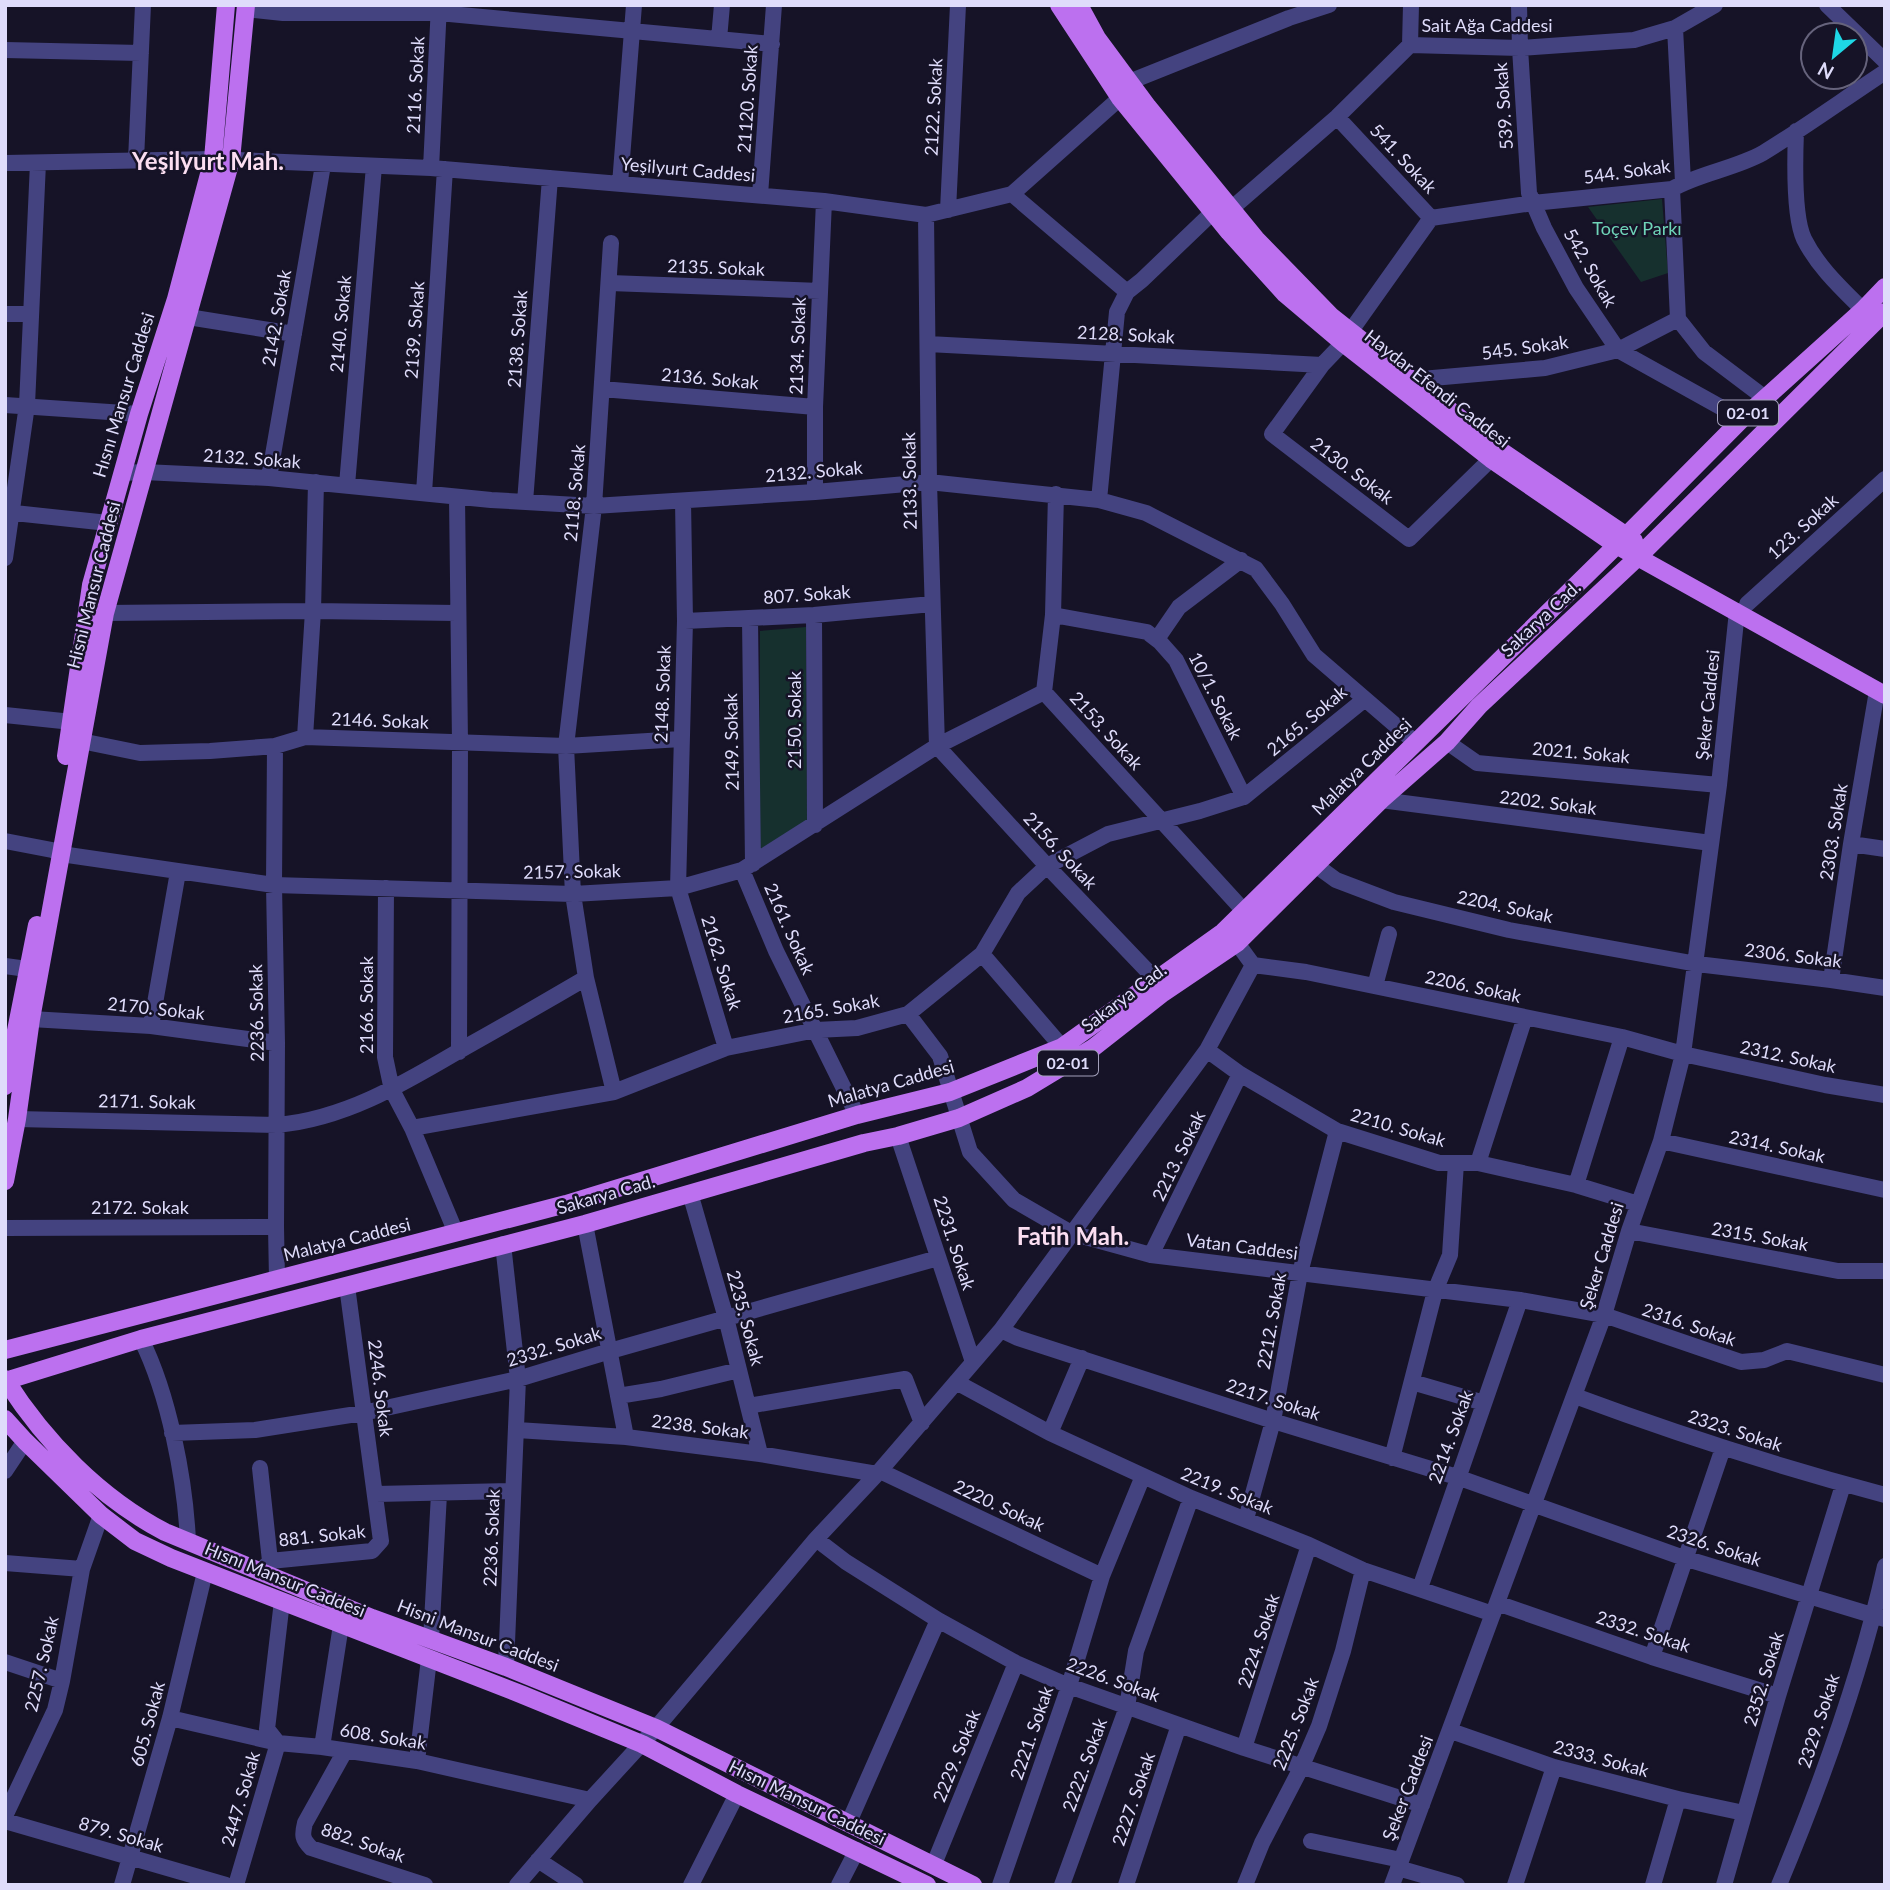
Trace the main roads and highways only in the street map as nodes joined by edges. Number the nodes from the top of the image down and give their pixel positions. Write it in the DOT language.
graph roads {
  1 [pos="226,5"];
  2 [pos="1059,5"];
  3 [pos="1079,5"];
  4 [pos="245,7"];
  5 [pos="1125,90"];
  6 [pos="1885,287"];
  7 [pos="1877,318"];
  8 [pos="1346,337"];
  9 [pos="1621,540"];
  10 [pos="1642,553"];
  11 [pos="1882,689"];
  12 [pos="56,852"];
  13 [pos="5,1086"];
  14 [pos="5,1181"];
  15 [pos="5,1350"];
  16 [pos="5,1380"];
  17 [pos="5,1419"];
  18 [pos="928,1885"];
  19 [pos="973,1885"];
  1 -- 12 [label="main road, Hısnı Mansur Caddesi"];
  2 -- 5 [label="main road, Haydar Efendi Caddesi"];
  3 -- 5 [label="main road, Haydar Efendi Caddesi"];
  4 -- 12 [label="main road, Hisni Mansur Caddesi"];
  5 -- 8 [label="main road, Haydar Efendi Caddesi"];
  6 -- 7 [label="main road, Sakarya Cad. / 02-01"];
  7 -- 9 [label="main road, Sakarya Cad. / 02-01"];
  7 -- 10 [label="main road, Sakarya Cad. / 02-01"];
  8 -- 9 [label="main road, Haydar Efendi Caddesi"];
  8 -- 9 [label="main road, Haydar Efendi Caddesi"];
  9 -- 10 [label="main road, Haydar Efendi Caddesi"];
  9 -- 15 [label="main road, Malatya Caddesi"];
  10 -- 11 [label="main road, Haydar Efendi Caddesi"];
  10 -- 16 [label="main road, Sakarya Cad. / 02-01"];
  12 -- 13 [label="main road, Hısnı Mansur Caddesi"];
  12 -- 14 [label="main road, Hisni Mansur Caddesi"];
  16 -- 19 [label="main road, Hisni Mansur Caddesi"];
  17 -- 18 [label="main road, Hısnı Mansur Caddesi"];
}
